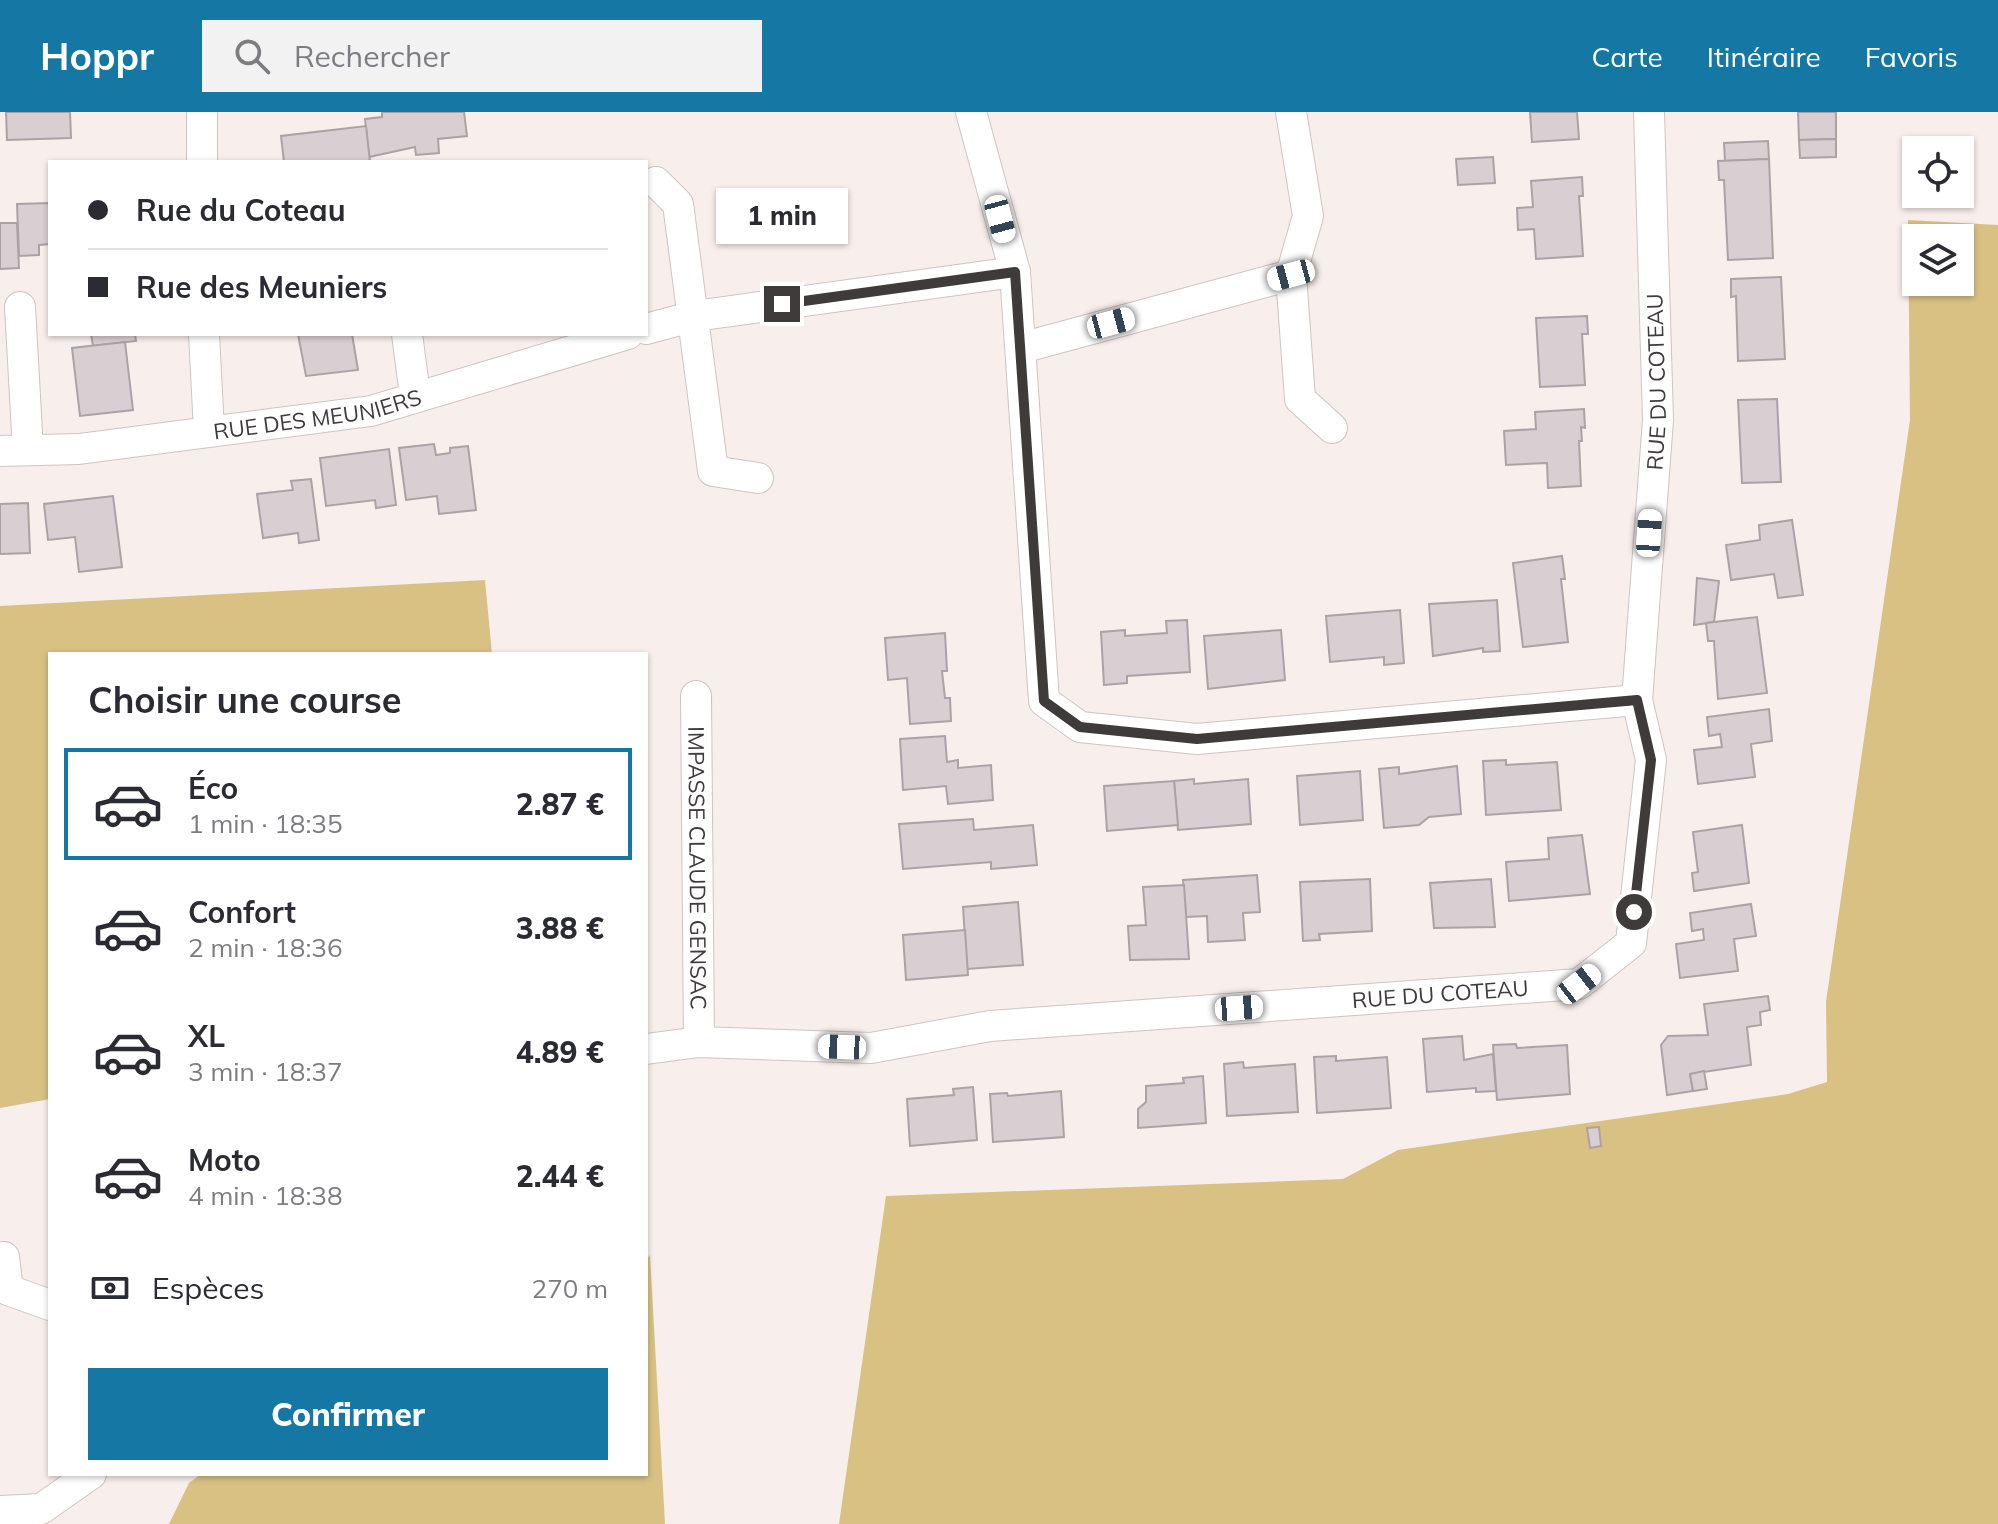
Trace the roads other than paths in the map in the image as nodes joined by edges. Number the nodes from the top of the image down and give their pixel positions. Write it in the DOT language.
graph roads {
  1 [pos="202,112"];
  2 [pos="971,112"];
  3 [pos="1291,112"];
  4 [pos="1649,112"];
  5 [pos="202,160"];
  6 [pos="656,182"];
  7 [pos="1015,272"];
  8 [pos="1291,275"];
  9 [pos="20,307"];
  10 [pos="695,316"];
  11 [pos="648,328"];
  12 [pos="204,336"];
  13 [pos="407,336"];
  14 [pos="621,336"];
  15 [pos="1021,348"];
  16 [pos="415,395"];
  17 [pos="1332,428"];
  18 [pos="209,431"];
  19 [pos="14,451"];
  20 [pos="758,478"];
  21 [pos="696,696"];
  22 [pos="1637,700"];
  23 [pos="699,1042"];
  24 [pos="648,1049"];
  25 [pos="4,1257"];
  26 [pos="48,1304"];
  27 [pos="88,1476"];
  28 [pos="0,1511"];
  1 -- 5 [label="street"];
  2 -- 7 [label="street"];
  3 -- 8 [label="street"];
  4 -- 22 [label="street, RUE DU COTEAU"];
  6 -- 10 [label="street"];
  7 -- 10 [label="street"];
  7 -- 15 [label="street"];
  8 -- 15 [label="street"];
  8 -- 17 [label="street"];
  9 -- 19 [label="street"];
  10 -- 11 [label="street"];
  10 -- 20 [label="street"];
  12 -- 18 [label="street"];
  13 -- 16 [label="street"];
  14 -- 16 [label="street, RUE DES MEUNIERS"];
  15 -- 22 [label="street"];
  16 -- 18 [label="street, RUE DES MEUNIERS"];
  18 -- 19 [label="street, RUE DES MEUNIERS"];
  21 -- 23 [label="street, IMPASSE CLAUDE GENSAC"];
  22 -- 23 [label="street, RUE DU COTEAU"];
  23 -- 24 [label="street, RUE DU COTEAU"];
  25 -- 26 [label="street"];
  27 -- 28 [label="street"];
}
